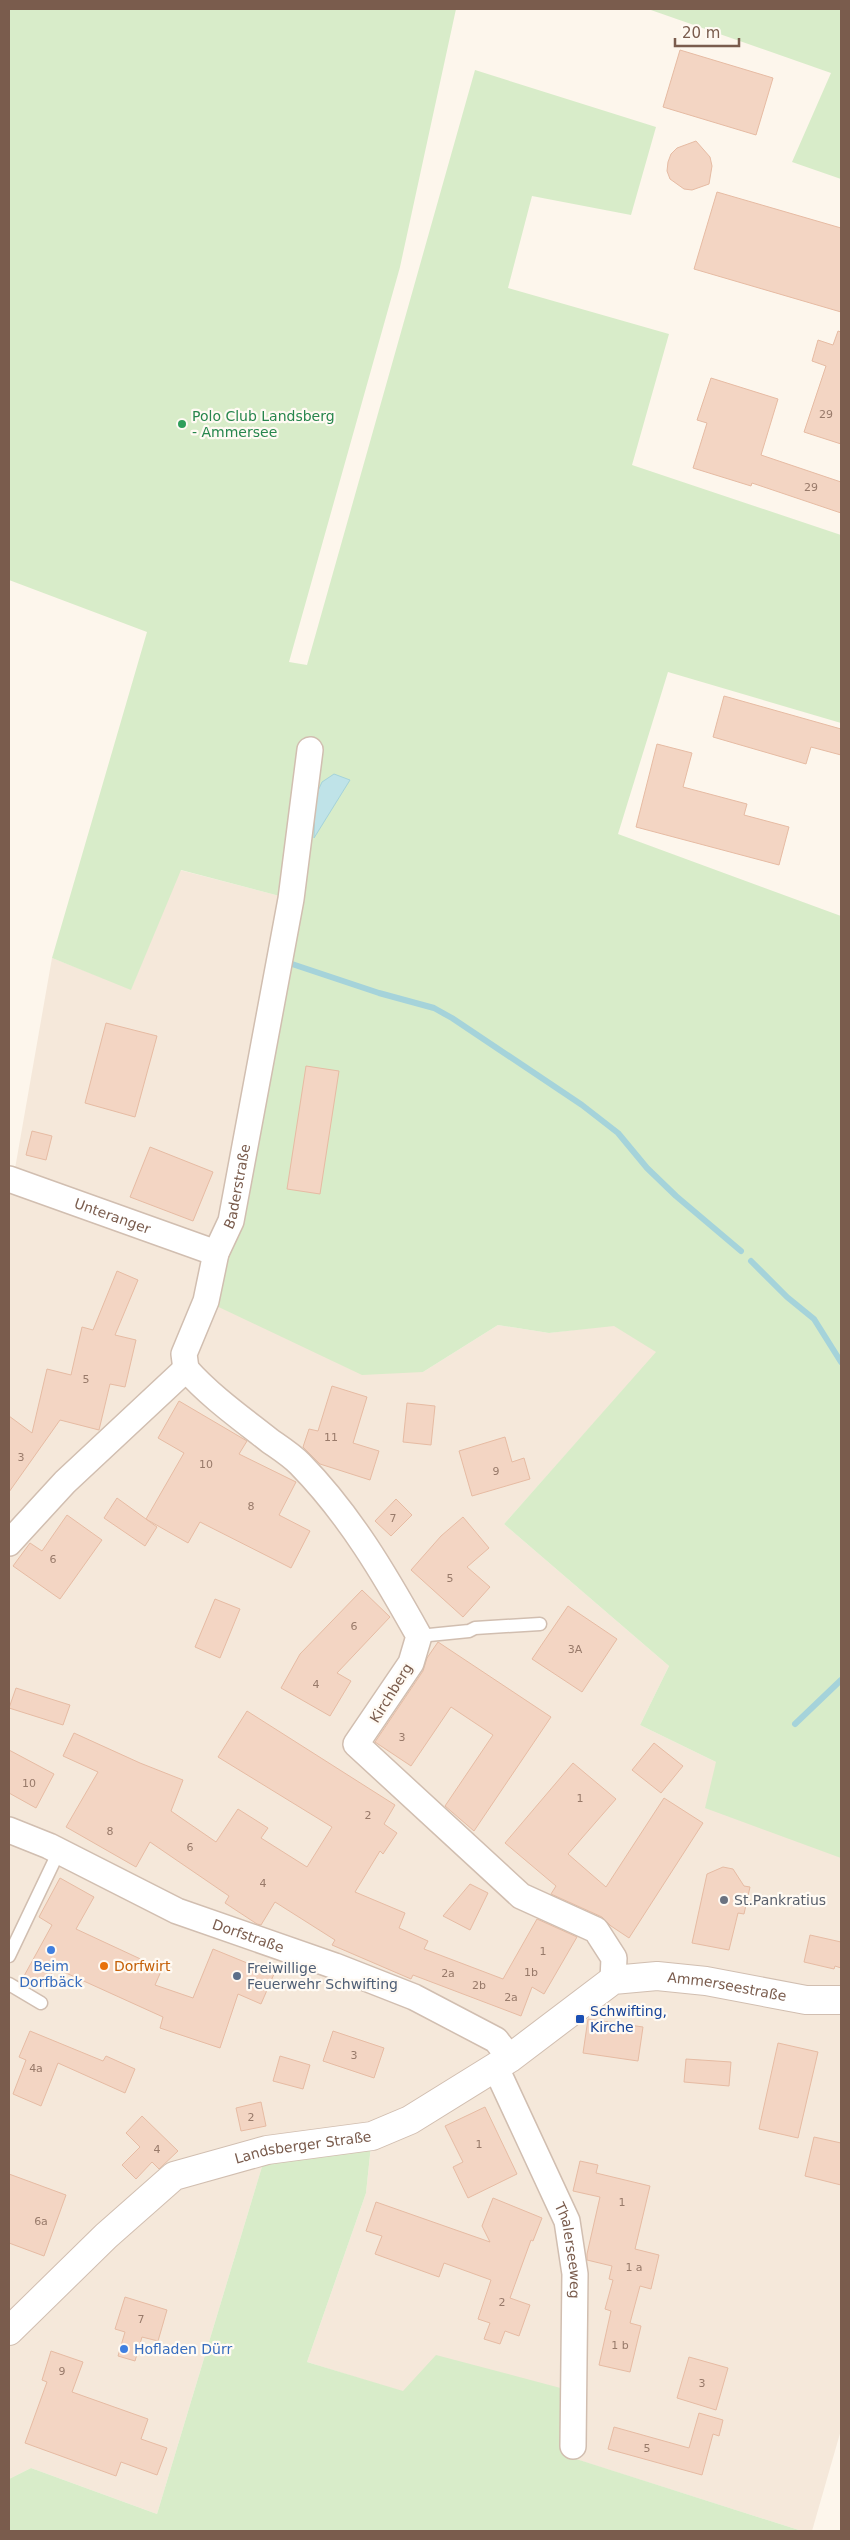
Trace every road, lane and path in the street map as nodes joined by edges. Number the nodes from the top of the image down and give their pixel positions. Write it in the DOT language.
graph roads {
  1 [pos="310,750"];
  2 [pos="9,1179"];
  3 [pos="216,1253"];
  4 [pos="186,1369"];
  5 [pos="9,1543"];
  6 [pos="540,1624"];
  7 [pos="419,1636"];
  8 [pos="9,1830"];
  9 [pos="59,1851"];
  10 [pos="9,1956"];
  11 [pos="613,1980"];
  12 [pos="9,1984"];
  13 [pos="841,2000"];
  14 [pos="42,2003"];
  15 [pos="503,2063"];
  16 [pos="9,2331"];
  17 [pos="573,2446"];
  1 -- 3 [label="street, Baderstraße"];
  2 -- 3 [label="street, Unteranger"];
  3 -- 4 [label="street, Baderstraße"];
  4 -- 5 [label="street"];
  4 -- 7 [label="street"];
  6 -- 7 [label="lane"];
  7 -- 11 [label="street, Kirchberg"];
  8 -- 9 [label="street, Dorfstraße"];
  9 -- 10 [label="lane"];
  9 -- 15 [label="street, Dorfstraße"];
  11 -- 13 [label="street, Ammerseestraße"];
  11 -- 15 [label="street, Landsberger Straße"];
  12 -- 14 [label="lane"];
  15 -- 16 [label="street, Landsberger Straße"];
  15 -- 17 [label="street, Thalerseeweg"];
}
